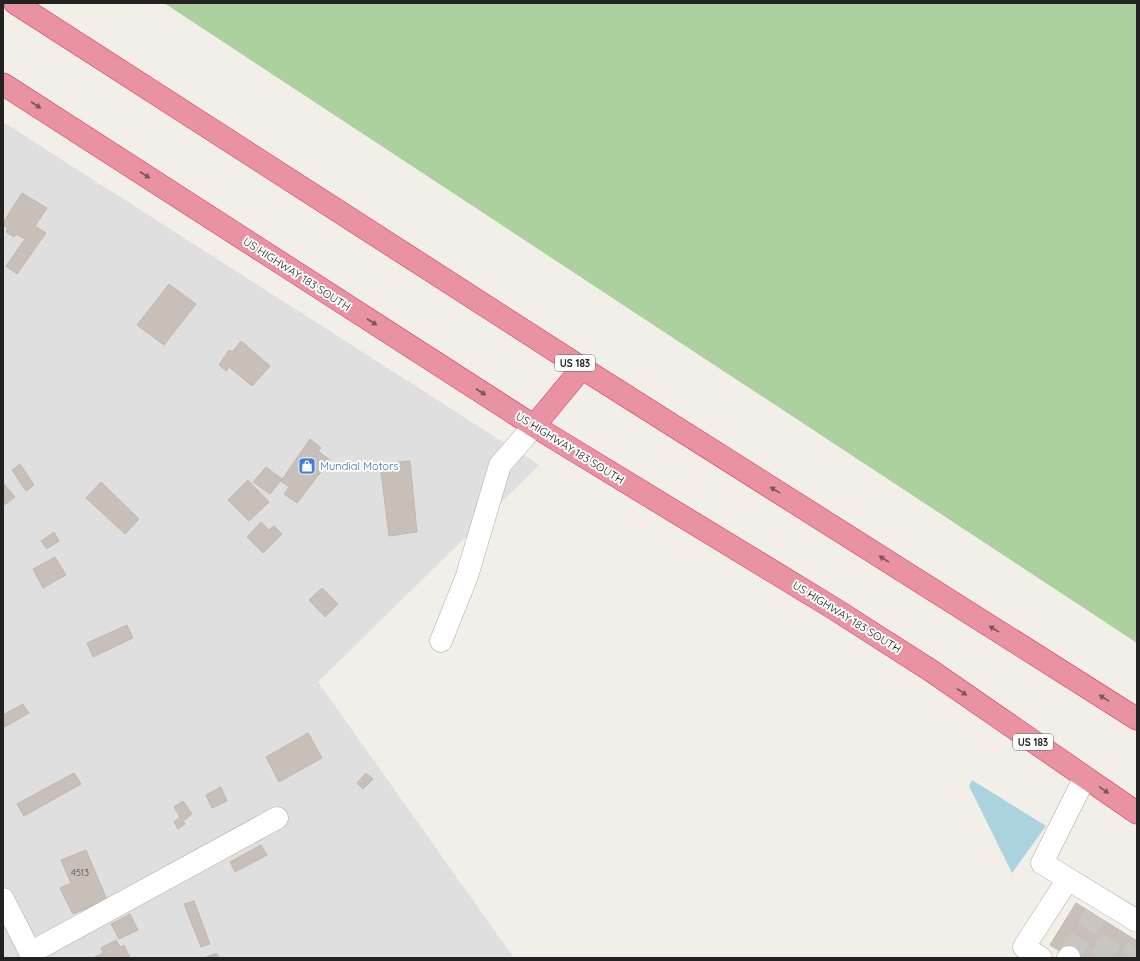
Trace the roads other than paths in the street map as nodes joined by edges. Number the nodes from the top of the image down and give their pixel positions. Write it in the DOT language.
graph roads {
  1 [pos="16,3"];
  2 [pos="3,84"];
  3 [pos="582,368"];
  4 [pos="534,426"];
  5 [pos="441,641"];
  6 [pos="1137,719"];
  7 [pos="1084,777"];
  8 [pos="1137,813"];
  9 [pos="277,818"];
  10 [pos="1068,879"];
  11 [pos="3,899"];
  12 [pos="1127,922"];
  13 [pos="31,956"];
  14 [pos="1040,958"];
  1 -- 3 [label="highway, US 183"];
  2 -- 4 [label="highway, US HIGHWAY 183 SOUTH / US 183, one-way"];
  3 -- 4 [label="highway"];
  6 -- 3 [label="highway, US 183, one-way"];
  4 -- 5 [label="street"];
  4 -- 7 [label="highway, US HIGHWAY 183 SOUTH / US 183, one-way"];
  7 -- 8 [label="highway, US HIGHWAY 183 SOUTH / US 183, one-way"];
  7 -- 10 [label="street"];
  9 -- 13 [label="street"];
  10 -- 12 [label="street"];
  10 -- 14 [label="street"];
  11 -- 13 [label="street"];
}
